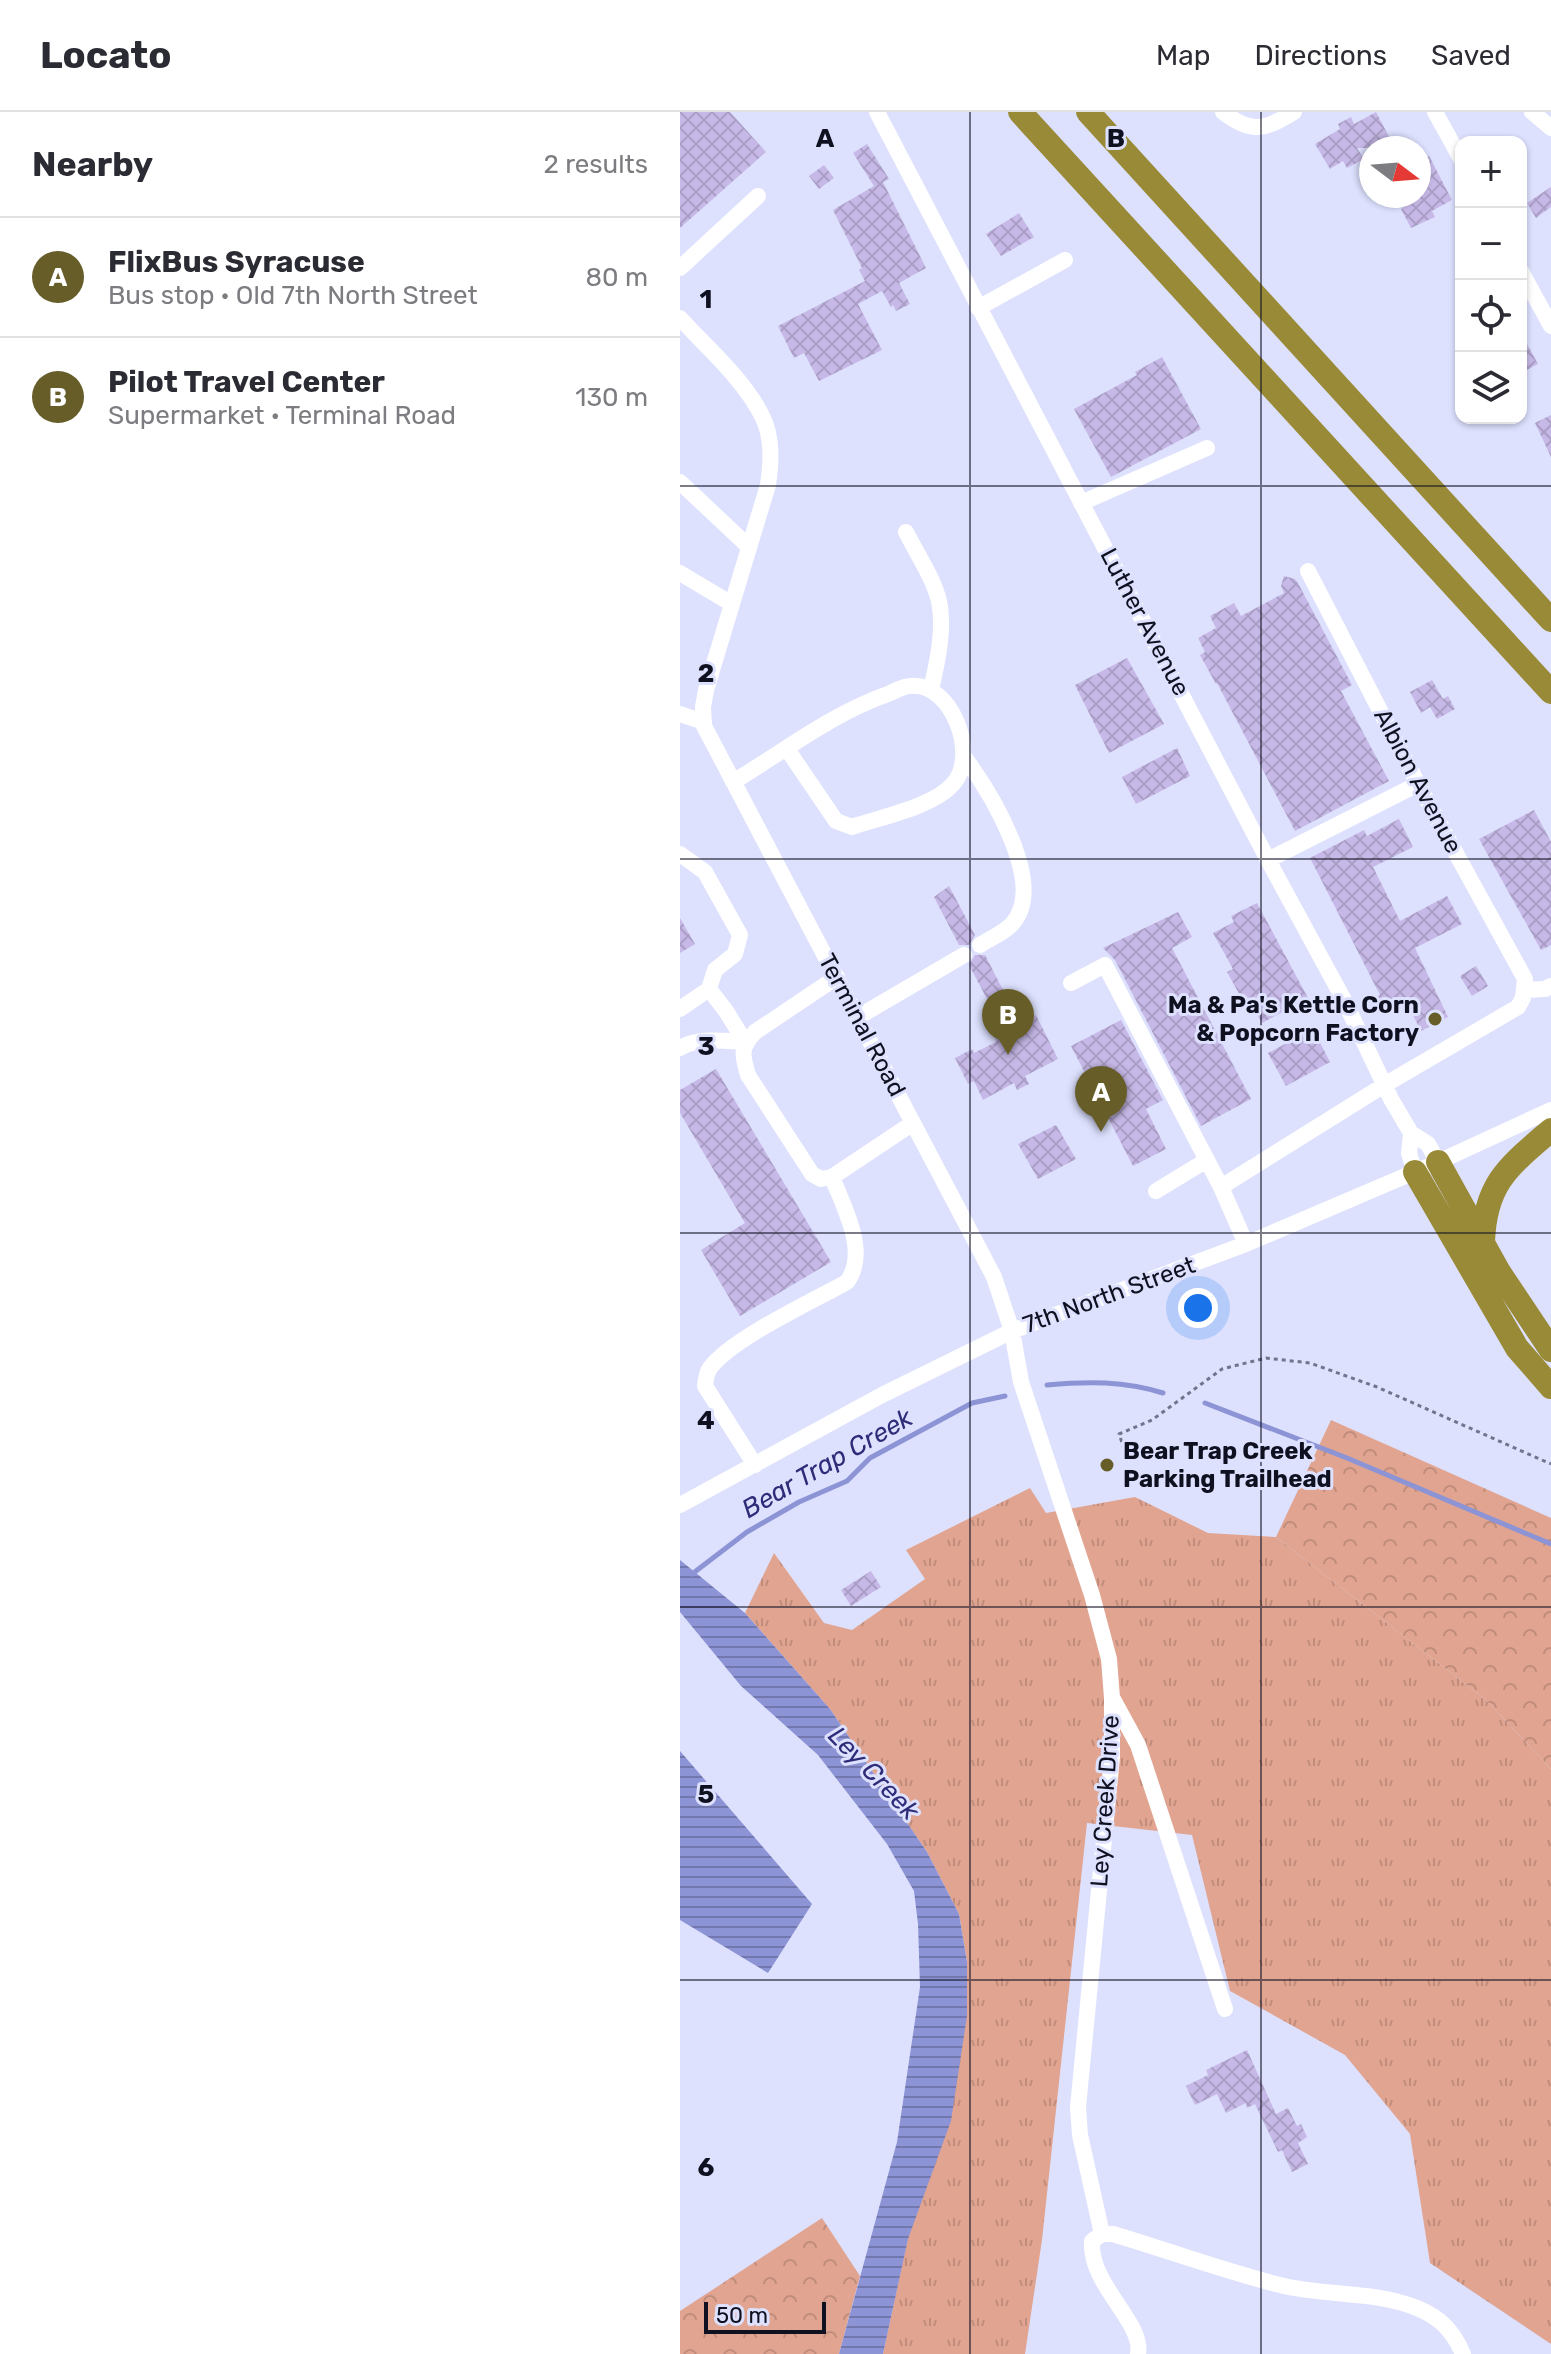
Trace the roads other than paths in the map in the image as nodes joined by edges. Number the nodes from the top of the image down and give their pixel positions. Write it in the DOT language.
graph roads {
  1 [pos="877,112"];
  2 [pos="1020,112"];
  3 [pos="1088,112"];
  4 [pos="1223,112"];
  5 [pos="1294,112"];
  6 [pos="1435,112"];
  7 [pos="1532,112"];
  8 [pos="1551,128"];
  9 [pos="1455,148"];
  10 [pos="758,196"];
  11 [pos="1065,260"];
  12 [pos="680,268"];
  13 [pos="1526,280"];
  14 [pos="978,308"];
  15 [pos="680,318"];
  16 [pos="1551,326"];
  17 [pos="1207,448"];
  18 [pos="680,482"];
  19 [pos="1081,503"];
  20 [pos="906,532"];
  21 [pos="749,547"];
  22 [pos="1308,571"];
  23 [pos="680,573"];
  24 [pos="732,604"];
  25 [pos="1551,620"];
  26 [pos="931,690"];
  27 [pos="1551,692"];
  28 [pos="680,714"];
  29 [pos="704,722"];
  30 [pos="787,749"];
  31 [pos="965,758"];
  32 [pos="733,782"];
  33 [pos="1418,784"];
  34 [pos="680,854"];
  35 [pos="1268,860"];
  36 [pos="980,945"];
  37 [pos="964,955"];
  38 [pos="837,977"];
  39 [pos="1071,983"];
  40 [pos="1551,986"];
  41 [pos="709,989"];
  42 [pos="1525,990"];
  43 [pos="680,1009"];
  44 [pos="858,1017"];
  45 [pos="750,1037"];
  46 [pos="680,1048"];
  47 [pos="1386,1084"];
  48 [pos="1551,1110"];
  49 [pos="913,1123"];
  50 [pos="1551,1130"];
  51 [pos="1411,1133"];
  52 [pos="1207,1160"];
  53 [pos="1438,1162"];
  54 [pos="1415,1172"];
  55 [pos="832,1177"];
  56 [pos="1221,1187"];
  57 [pos="1156,1191"];
  58 [pos="1483,1242"];
  59 [pos="1246,1244"];
  60 [pos="1012,1331"];
  61 [pos="1551,1350"];
  62 [pos="1551,1387"];
  63 [pos="755,1465"];
  64 [pos="680,1505"];
  65 [pos="1112,1698"];
  66 [pos="1225,2009"];
  67 [pos="1102,2234"];
  68 [pos="1138,2354"];
  69 [pos="1463,2354"];
  1 -- 14 [label="street, Luther Avenue"];
  2 -- 27 [label="highway"];
  3 -- 25 [label="highway"];
  4 -- 5 [label="street"];
  6 -- 9 [label="street"];
  7 -- 8 [label="street"];
  10 -- 12 [label="street"];
  11 -- 14 [label="street"];
  13 -- 16 [label="street"];
  14 -- 19 [label="street, Luther Avenue"];
  15 -- 21 [label="street"];
  17 -- 19 [label="street"];
  18 -- 21 [label="street"];
  19 -- 35 [label="street, Luther Avenue"];
  20 -- 26 [label="street"];
  21 -- 24 [label="street"];
  22 -- 33 [label="street, Albion Avenue"];
  23 -- 24 [label="street"];
  24 -- 29 [label="street"];
  26 -- 30 [label="street"];
  26 -- 31 [label="street"];
  28 -- 29 [label="street"];
  29 -- 32 [label="street, Terminal Road"];
  30 -- 31 [label="street"];
  30 -- 32 [label="street"];
  31 -- 36 [label="street"];
  32 -- 38 [label="street, Terminal Road"];
  33 -- 35 [label="street"];
  33 -- 42 [label="street, Albion Avenue"];
  34 -- 41 [label="street"];
  35 -- 47 [label="street, Luther Avenue"];
  37 -- 44 [label="street"];
  38 -- 44 [label="street, Terminal Road"];
  38 -- 45 [label="street"];
  39 -- 52 [label="street"];
  40 -- 42 [label="street"];
  41 -- 43 [label="street"];
  41 -- 45 [label="street"];
  42 -- 47 [label="street"];
  44 -- 49 [label="street, Terminal Road"];
  45 -- 46 [label="street"];
  45 -- 55 [label="street"];
  47 -- 51 [label="street, Luther Avenue"];
  47 -- 56 [label="street"];
  48 -- 53 [label="street, 7th North Street"];
  49 -- 55 [label="street"];
  49 -- 60 [label="street, Terminal Road"];
  50 -- 58 [label="highway"];
  51 -- 53 [label="street, Luther Avenue"];
  51 -- 54 [label="street, Luther Avenue"];
  52 -- 56 [label="street"];
  52 -- 57 [label="street"];
  53 -- 54 [label="street, 7th North Street"];
  53 -- 58 [label="highway"];
  54 -- 59 [label="street, 7th North Street"];
  54 -- 62 [label="highway"];
  55 -- 63 [label="street"];
  56 -- 59 [label="street"];
  58 -- 61 [label="highway"];
  59 -- 60 [label="street, 7th North Street"];
  60 -- 63 [label="street, 7th North Street"];
  60 -- 65 [label="street, Ley Creek Drive"];
  63 -- 64 [label="street, 7th North Street"];
  65 -- 66 [label="street"];
  65 -- 67 [label="street, Ley Creek Drive"];
  67 -- 68 [label="street"];
  67 -- 69 [label="street"];
}
